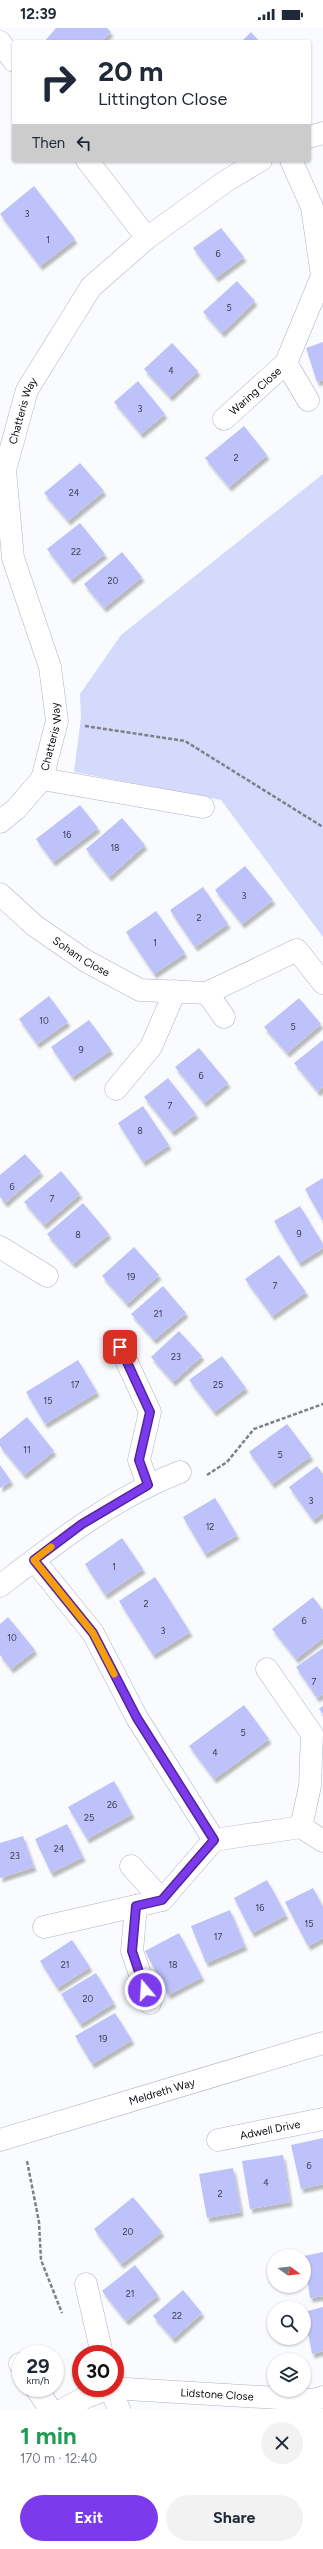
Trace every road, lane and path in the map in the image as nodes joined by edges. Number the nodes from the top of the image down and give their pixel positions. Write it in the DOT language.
graph roads {
  1 [pos="0,42"];
  2 [pos="12,58"];
  3 [pos="323,133"];
  4 [pos="311,136"];
  5 [pos="89,162"];
  6 [pos="258,162"];
  7 [pos="292,162"];
  8 [pos="147,238"];
  9 [pos="286,363"];
  10 [pos="308,400"];
  11 [pos="224,419"];
  12 [pos="2,470"];
  13 [pos="57,721"];
  14 [pos="42,778"];
  15 [pos="203,807"];
  16 [pos="0,822"];
  17 [pos="323,827"];
  18 [pos="0,894"];
  19 [pos="323,983"];
  20 [pos="175,991"];
  21 [pos="208,993"];
  22 [pos="224,1017"];
  23 [pos="116,1089"];
  24 [pos="0,1247"];
  25 [pos="47,1276"];
  26 [pos="120,1347"];
  27 [pos="323,1404"];
  28 [pos="180,1472"];
  29 [pos="148,1485"];
  30 [pos="34,1560"];
  31 [pos="0,1586"];
  32 [pos="267,1669"];
  33 [pos="301,1827"];
  34 [pos="214,1840"];
  35 [pos="323,1841"];
  36 [pos="131,1866"];
  37 [pos="162,1900"];
  38 [pos="136,1906"];
  39 [pos="44,1927"];
  40 [pos="150,2003"];
  41 [pos="323,2043"];
  42 [pos="323,2119"];
  43 [pos="0,2139"];
  44 [pos="218,2140"];
  45 [pos="27,2161"];
  46 [pos="86,2284"];
  47 [pos="63,2314"];
  48 [pos="100,2345"];
  49 [pos="124,2389"];
  50 [pos="42,2397"];
  51 [pos="86,2397"];
  52 [pos="113,2397"];
  53 [pos="323,2397"];
  54 [pos="50,2409"];
  55 [pos="64,2409"];
  56 [pos="118,2409"];
  1 -- 2 [label="street"];
  3 -- 4 [label="street"];
  5 -- 8 [label="street"];
  6 -- 8 [label="street, Chatteris Way"];
  7 -- 9 [label="street, Waring Close"];
  8 -- 12 [label="street, Chatteris Way"];
  9 -- 10 [label="street, Waring Close"];
  9 -- 11 [label="street, Waring Close"];
  12 -- 13 [label="street, Chatteris Way"];
  13 -- 14 [label="street, Chatteris Way"];
  13 -- 17 [label="path"];
  14 -- 15 [label="street, Chatteris Way"];
  14 -- 16 [label="street, Chatteris Way"];
  18 -- 20 [label="street, Soham Close"];
  19 -- 21 [label="street, Soham Close"];
  20 -- 21 [label="street, Soham Close"];
  20 -- 23 [label="street"];
  21 -- 22 [label="street"];
  24 -- 25 [label="street"];
  26 -- 29 [label="street"];
  27 -- 28 [label="path"];
  28 -- 29 [label="street"];
  29 -- 30 [label="street"];
  30 -- 31 [label="street"];
  30 -- 34 [label="street"];
  32 -- 33 [label="street"];
  33 -- 34 [label="street"];
  33 -- 35 [label="street"];
  34 -- 37 [label="street"];
  36 -- 37 [label="street"];
  37 -- 38 [label="street"];
  38 -- 39 [label="street"];
  38 -- 40 [label="street"];
  41 -- 43 [label="street, Meldreth Way"];
  42 -- 44 [label="street, Adwell Drive"];
  45 -- 47 [label="path"];
  46 -- 48 [label="street"];
  49 -- 53 [label="street, Lidstone Close"];
  50 -- 54 [label="street"];
  51 -- 55 [label="street, Lidstone Close"];
  52 -- 56 [label="street"];
}
